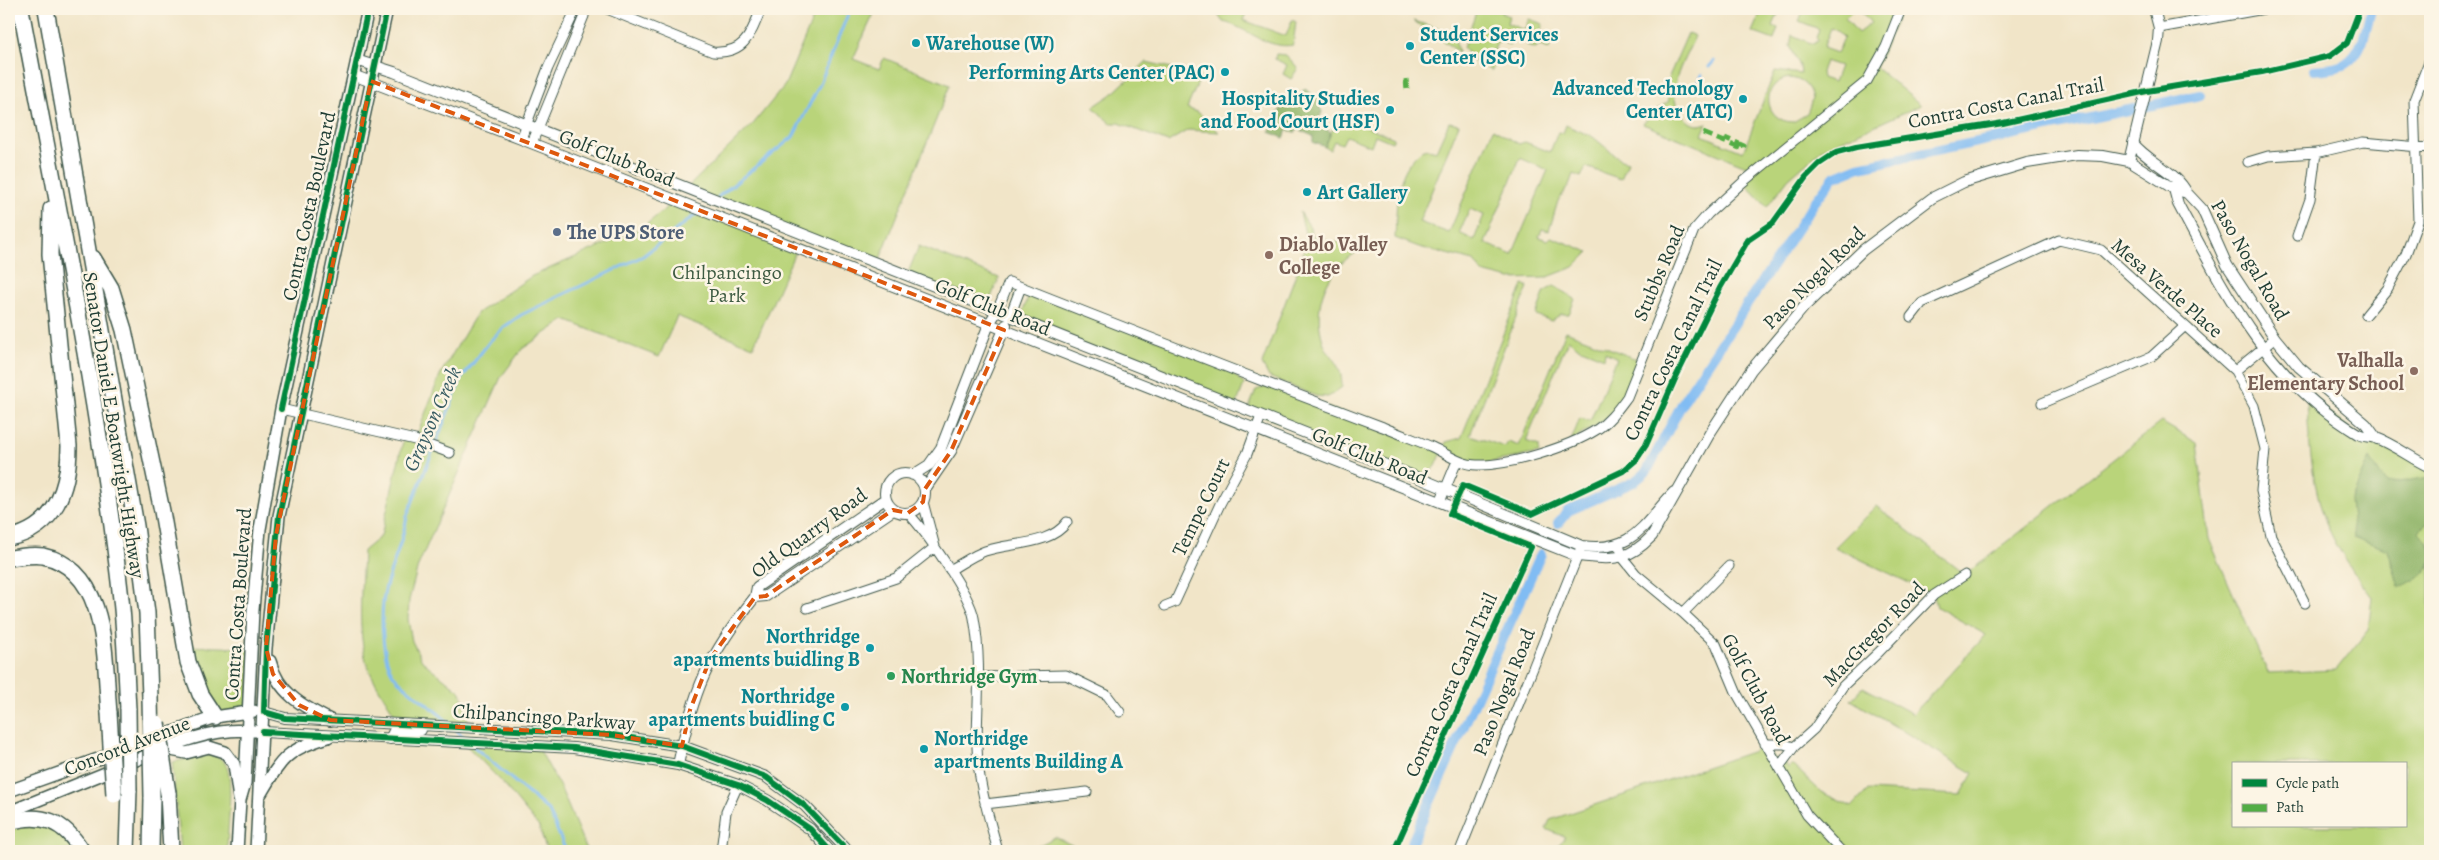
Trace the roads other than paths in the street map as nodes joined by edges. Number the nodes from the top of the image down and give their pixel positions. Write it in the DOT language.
graph roads {
  1 [pos="22,9"];
  2 [pos="46,9"];
  3 [pos="368,9"];
  4 [pos="386,9"];
  5 [pos="576,9"];
  6 [pos="584,9"];
  7 [pos="607,9"];
  8 [pos="761,9"];
  9 [pos="1901,9"];
  10 [pos="2154,9"];
  11 [pos="2264,9"];
  12 [pos="2159,28"];
  13 [pos="2430,59"];
  14 [pos="356,60"];
  15 [pos="375,65"];
  16 [pos="353,75"];
  17 [pos="371,81"];
  18 [pos="526,124"];
  19 [pos="539,129"];
  20 [pos="521,139"];
  21 [pos="2133,143"];
  22 [pos="532,144"];
  23 [pos="2416,147"];
  24 [pos="2430,148"];
  25 [pos="2316,153"];
  26 [pos="2128,161"];
  27 [pos="2248,162"];
  28 [pos="52,178"];
  29 [pos="2174,189"];
  30 [pos="2187,193"];
  31 [pos="2297,236"];
  32 [pos="89,251"];
  33 [pos="1021,287"];
  34 [pos="997,311"];
  35 [pos="2366,315"];
  36 [pos="1010,316"];
  37 [pos="1911,317"];
  38 [pos="989,324"];
  39 [pos="2184,327"];
  40 [pos="1004,330"];
  41 [pos="2275,338"];
  42 [pos="2263,348"];
  43 [pos="2235,371"];
  44 [pos="2042,403"];
  45 [pos="281,410"];
  46 [pos="301,414"];
  47 [pos="1261,416"];
  48 [pos="278,428"];
  49 [pos="1256,430"];
  50 [pos="2377,439"];
  51 [pos="450,453"];
  52 [pos="1457,461"];
  53 [pos="2430,467"];
  54 [pos="913,475"];
  55 [pos="1678,488"];
  56 [pos="284,489"];
  57 [pos="925,489"];
  58 [pos="1445,489"];
  59 [pos="885,499"];
  60 [pos="923,502"];
  61 [pos="1440,502"];
  62 [pos="893,510"];
  63 [pos="908,513"];
  64 [pos="1067,522"];
  65 [pos="1540,527"];
  66 [pos="9,538"];
  67 [pos="1619,544"];
  68 [pos="1582,546"];
  69 [pos="935,547"];
  70 [pos="1577,556"];
  71 [pos="9,558"];
  72 [pos="1623,558"];
  73 [pos="1729,566"];
  74 [pos="950,570"];
  75 [pos="1965,575"];
  76 [pos="755,597"];
  77 [pos="2305,603"];
  78 [pos="1165,606"];
  79 [pos="807,608"];
  80 [pos="1683,613"];
  81 [pos="266,648"];
  82 [pos="978,677"];
  83 [pos="150,697"];
  84 [pos="248,710"];
  85 [pos="264,712"];
  86 [pos="1120,712"];
  87 [pos="215,717"];
  88 [pos="330,720"];
  89 [pos="436,726"];
  90 [pos="247,731"];
  91 [pos="263,732"];
  92 [pos="557,732"];
  93 [pos="328,737"];
  94 [pos="390,739"];
  95 [pos="488,744"];
  96 [pos="1766,744"];
  97 [pos="682,746"];
  98 [pos="1794,747"];
  99 [pos="165,749"];
  100 [pos="678,766"];
  101 [pos="1779,768"];
  102 [pos="738,784"];
  103 [pos="9,790"];
  104 [pos="1087,792"];
  105 [pos="258,799"];
  106 [pos="240,800"];
  107 [pos="985,804"];
  108 [pos="9,812"];
  109 [pos="9,822"];
  110 [pos="128,827"];
  111 [pos="82,851"];
  112 [pos="127,851"];
  113 [pos="151,851"];
  114 [pos="171,851"];
  115 [pos="237,851"];
  116 [pos="256,851"];
  117 [pos="721,851"];
  118 [pos="830,851"];
  119 [pos="848,851"];
  120 [pos="998,851"];
  121 [pos="1460,851"];
  122 [pos="1841,851"];
  1 -- 28 [label="highway, Senator Daniel E Boatwright Highway"];
  2 -- 32 [label="highway, Senator Daniel E Boatwright Highway"];
  3 -- 14 [label="main road, Contra Costa Boulevard"];
  4 -- 15 [label="main road, Contra Costa Boulevard"];
  5 -- 18 [label="street"];
  6 -- 19 [label="street"];
  7 -- 8 [label="street"];
  9 -- 52 [label="street, Stubbs Road"];
  10 -- 12 [label="street"];
  11 -- 12 [label="street"];
  12 -- 21 [label="street"];
  13 -- 23 [label="street"];
  14 -- 15 [label="street, Golf Club Road"];
  14 -- 16 [label="main road, Contra Costa Boulevard"];
  15 -- 17 [label="main road, Contra Costa Boulevard"];
  15 -- 18 [label="street, Golf Club Road"];
  16 -- 17 [label="street, Golf Club Road"];
  16 -- 45 [label="main road, Contra Costa Boulevard"];
  17 -- 20 [label="street, Golf Club Road"];
  17 -- 46 [label="main road, Contra Costa Boulevard"];
  18 -- 19 [label="street, Golf Club Road"];
  18 -- 20 [label="street"];
  19 -- 22 [label="street"];
  19 -- 34 [label="street, Golf Club Road"];
  20 -- 22 [label="street, Golf Club Road"];
  21 -- 26 [label="street"];
  21 -- 30 [label="street"];
  22 -- 38 [label="street, Golf Club Road"];
  23 -- 24 [label="street"];
  23 -- 25 [label="street"];
  23 -- 35 [label="street"];
  25 -- 27 [label="street"];
  25 -- 31 [label="street"];
  26 -- 29 [label="street, Paso Nogal Road"];
  26 -- 55 [label="street, Paso Nogal Road"];
  28 -- 66 [label="highway"];
  28 -- 110 [label="highway, Senator Daniel E Boatwright Highway, bridge"];
  29 -- 30 [label="street, Paso Nogal Road"];
  29 -- 42 [label="street, Paso Nogal Road"];
  30 -- 41 [label="street, Paso Nogal Road"];
  32 -- 83 [label="highway, Senator Daniel E Boatwright Highway"];
  32 -- 87 [label="highway"];
  33 -- 34 [label="street"];
  33 -- 36 [label="street"];
  33 -- 52 [label="street"];
  34 -- 36 [label="street, Golf Club Road"];
  34 -- 38 [label="street, Old Quarry Road"];
  36 -- 40 [label="street"];
  36 -- 47 [label="street, Golf Club Road"];
  37 -- 39 [label="street, Mesa Verde Place"];
  38 -- 40 [label="street, Golf Club Road"];
  38 -- 54 [label="street, Old Quarry Road"];
  39 -- 43 [label="street, Mesa Verde Place"];
  39 -- 44 [label="street"];
  40 -- 49 [label="street, Golf Club Road"];
  40 -- 57 [label="street"];
  41 -- 42 [label="street"];
  41 -- 50 [label="street, Paso Nogal Road"];
  42 -- 43 [label="street"];
  42 -- 50 [label="street, Paso Nogal Road"];
  43 -- 77 [label="street"];
  45 -- 46 [label="street"];
  45 -- 48 [label="main road, Contra Costa Boulevard"];
  46 -- 51 [label="street"];
  46 -- 56 [label="main road, Contra Costa Boulevard"];
  47 -- 49 [label="street, Tempe Court"];
  47 -- 58 [label="street, Golf Club Road"];
  48 -- 56 [label="main road"];
  48 -- 84 [label="main road, Contra Costa Boulevard"];
  49 -- 61 [label="street, Golf Club Road"];
  49 -- 78 [label="street, Tempe Court"];
  50 -- 53 [label="street, Paso Nogal Road"];
  52 -- 58 [label="street"];
  54 -- 57 [label="street"];
  54 -- 59 [label="street, Old Quarry Road"];
  55 -- 67 [label="street, Paso Nogal Road"];
  55 -- 72 [label="street, Paso Nogal Road"];
  56 -- 81 [label="main road, Contra Costa Boulevard"];
  57 -- 60 [label="street"];
  58 -- 61 [label="street"];
  58 -- 65 [label="street, Golf Club Road"];
  59 -- 62 [label="street, Old Quarry Road"];
  59 -- 76 [label="street, Old Quarry Road"];
  60 -- 63 [label="street"];
  60 -- 69 [label="street"];
  61 -- 70 [label="street, Golf Club Road"];
  62 -- 63 [label="street, Old Quarry Road"];
  62 -- 76 [label="street, Old Quarry Road"];
  63 -- 69 [label="street"];
  64 -- 74 [label="street"];
  65 -- 68 [label="street, Paso Nogal Road"];
  67 -- 68 [label="street, Paso Nogal Road"];
  67 -- 72 [label="street, Golf Club Road"];
  68 -- 70 [label="street, Paso Nogal Road"];
  69 -- 74 [label="street"];
  69 -- 79 [label="street"];
  70 -- 72 [label="street, Golf Club Road"];
  70 -- 121 [label="street, Paso Nogal Road"];
  71 -- 110 [label="highway, bridge"];
  72 -- 80 [label="street, Golf Club Road"];
  73 -- 80 [label="street"];
  74 -- 82 [label="street"];
  75 -- 98 [label="street, MacGregor Road"];
  76 -- 97 [label="street, Old Quarry Road"];
  80 -- 96 [label="street, Golf Club Road"];
  81 -- 85 [label="main road, Contra Costa Boulevard"];
  81 -- 88 [label="main road"];
  82 -- 86 [label="street"];
  82 -- 107 [label="street"];
  83 -- 113 [label="highway, Senator Daniel E Boatwright Highway, bridge"];
  83 -- 114 [label="highway, bridge"];
  84 -- 85 [label="main road, Concord Avenue"];
  84 -- 87 [label="main road, Concord Avenue"];
  84 -- 90 [label="main road, Contra Costa Boulevard"];
  85 -- 88 [label="street, Chilpancingo Parkway"];
  85 -- 91 [label="main road, Contra Costa Boulevard"];
  87 -- 103 [label="main road, Concord Avenue"];
  88 -- 89 [label="street, Chilpancingo Parkway"];
  89 -- 92 [label="street, Chilpancingo Parkway"];
  89 -- 94 [label="street"];
  90 -- 91 [label="main road, Concord Avenue"];
  90 -- 99 [label="main road, Concord Avenue"];
  90 -- 106 [label="main road, Contra Costa Boulevard"];
  91 -- 93 [label="street, Chilpancingo Parkway"];
  91 -- 105 [label="main road, Contra Costa Boulevard"];
  92 -- 95 [label="street"];
  92 -- 97 [label="street, Chilpancingo Parkway"];
  93 -- 94 [label="street, Chilpancingo Parkway"];
  93 -- 105 [label="main road"];
  94 -- 95 [label="street, Chilpancingo Parkway"];
  95 -- 100 [label="street, Chilpancingo Parkway"];
  96 -- 98 [label="street"];
  96 -- 101 [label="street, Golf Club Road"];
  97 -- 100 [label="street, Old Quarry Road"];
  97 -- 119 [label="street, Chilpancingo Parkway"];
  98 -- 101 [label="street, MacGregor Road"];
  99 -- 106 [label="main road"];
  99 -- 108 [label="main road, Concord Avenue"];
  100 -- 102 [label="street, Chilpancingo Parkway"];
  101 -- 122 [label="street, Golf Club Road"];
  102 -- 117 [label="street"];
  102 -- 118 [label="street, Chilpancingo Parkway"];
  104 -- 107 [label="street"];
  105 -- 116 [label="main road, Contra Costa Boulevard"];
  106 -- 115 [label="main road, Contra Costa Boulevard"];
  107 -- 120 [label="street"];
  109 -- 111 [label="highway"];
  110 -- 112 [label="highway, Senator Daniel E Boatwright Highway"];
}
